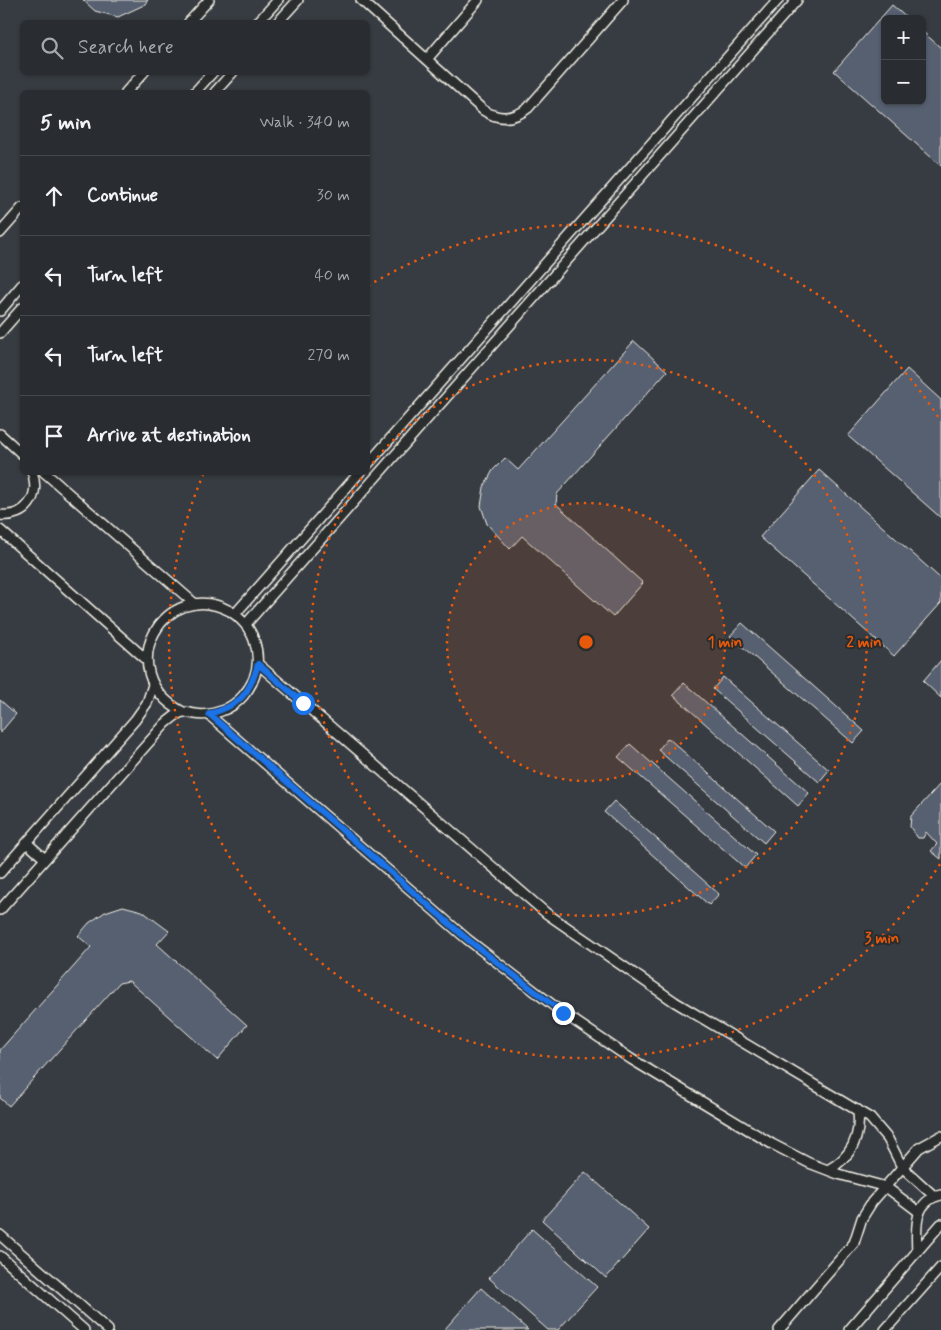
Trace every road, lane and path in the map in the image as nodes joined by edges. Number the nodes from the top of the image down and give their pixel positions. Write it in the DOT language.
graph roads {
  1 [pos="209,0"];
  2 [pos="278,0"];
  3 [pos="298,0"];
  4 [pos="361,0"];
  5 [pos="478,0"];
  6 [pos="623,0"];
  7 [pos="778,0"];
  8 [pos="797,0"];
  9 [pos="190,20"];
  10 [pos="260,20"];
  11 [pos="280,20"];
  12 [pos="428,58"];
  13 [pos="141,75"];
  14 [pos="210,75"];
  15 [pos="230,75"];
  16 [pos="128,90"];
  17 [pos="197,90"];
  18 [pos="217,90"];
  19 [pos="20,214"];
  20 [pos="0,233"];
  21 [pos="20,288"];
  22 [pos="20,310"];
  23 [pos="0,311"];
  24 [pos="0,333"];
  25 [pos="0,434"];
  26 [pos="20,452"];
  27 [pos="370,462"];
  28 [pos="33,475"];
  29 [pos="47,475"];
  30 [pos="357,475"];
  31 [pos="0,515"];
  32 [pos="0,530"];
  33 [pos="195,604"];
  34 [pos="235,614"];
  35 [pos="246,624"];
  36 [pos="147,660"];
  37 [pos="258,664"];
  38 [pos="153,684"];
  39 [pos="183,712"];
  40 [pos="209,714"];
  41 [pos="26,842"];
  42 [pos="45,859"];
  43 [pos="0,873"];
  44 [pos="0,910"];
  45 [pos="858,1110"];
  46 [pos="941,1136"];
  47 [pos="902,1167"];
  48 [pos="828,1170"];
  49 [pos="886,1187"];
  50 [pos="938,1195"];
  51 [pos="919,1212"];
  52 [pos="941,1224"];
  53 [pos="0,1235"];
  54 [pos="917,1252"];
  55 [pos="0,1256"];
  56 [pos="941,1267"];
  57 [pos="84,1330"];
  58 [pos="108,1330"];
  59 [pos="779,1330"];
  60 [pos="849,1330"];
  61 [pos="885,1330"];
  1 -- 9 [label="street"];
  2 -- 10 [label="street"];
  3 -- 11 [label="street"];
  4 -- 12 [label="street"];
  5 -- 12 [label="street"];
  6 -- 12 [label="street"];
  7 -- 27 [label="street"];
  8 -- 35 [label="street"];
  13 -- 16 [label="street"];
  14 -- 17 [label="street"];
  15 -- 18 [label="street"];
  19 -- 20 [label="street"];
  21 -- 23 [label="street"];
  22 -- 24 [label="street"];
  25 -- 26 [label="street"];
  28 -- 31 [label="street"];
  29 -- 33 [label="street"];
  30 -- 34 [label="street"];
  32 -- 36 [label="street"];
  33 -- 34 [label="street"];
  33 -- 36 [label="street"];
  34 -- 35 [label="street"];
  35 -- 37 [label="street"];
  36 -- 38 [label="street"];
  37 -- 40 [label="street"];
  37 -- 45 [label="street"];
  38 -- 39 [label="street"];
  38 -- 41 [label="street"];
  39 -- 40 [label="street"];
  39 -- 42 [label="street"];
  40 -- 48 [label="street"];
  41 -- 42 [label="street"];
  41 -- 43 [label="street"];
  42 -- 44 [label="street"];
  45 -- 47 [label="street"];
  45 -- 48 [label="street"];
  46 -- 47 [label="street"];
  47 -- 49 [label="street"];
  47 -- 50 [label="street"];
  48 -- 49 [label="street"];
  49 -- 51 [label="street"];
  49 -- 59 [label="street"];
  50 -- 51 [label="street"];
  51 -- 54 [label="street"];
  52 -- 54 [label="street"];
  53 -- 58 [label="street"];
  54 -- 60 [label="street"];
  55 -- 57 [label="street"];
  56 -- 61 [label="street"];
}
